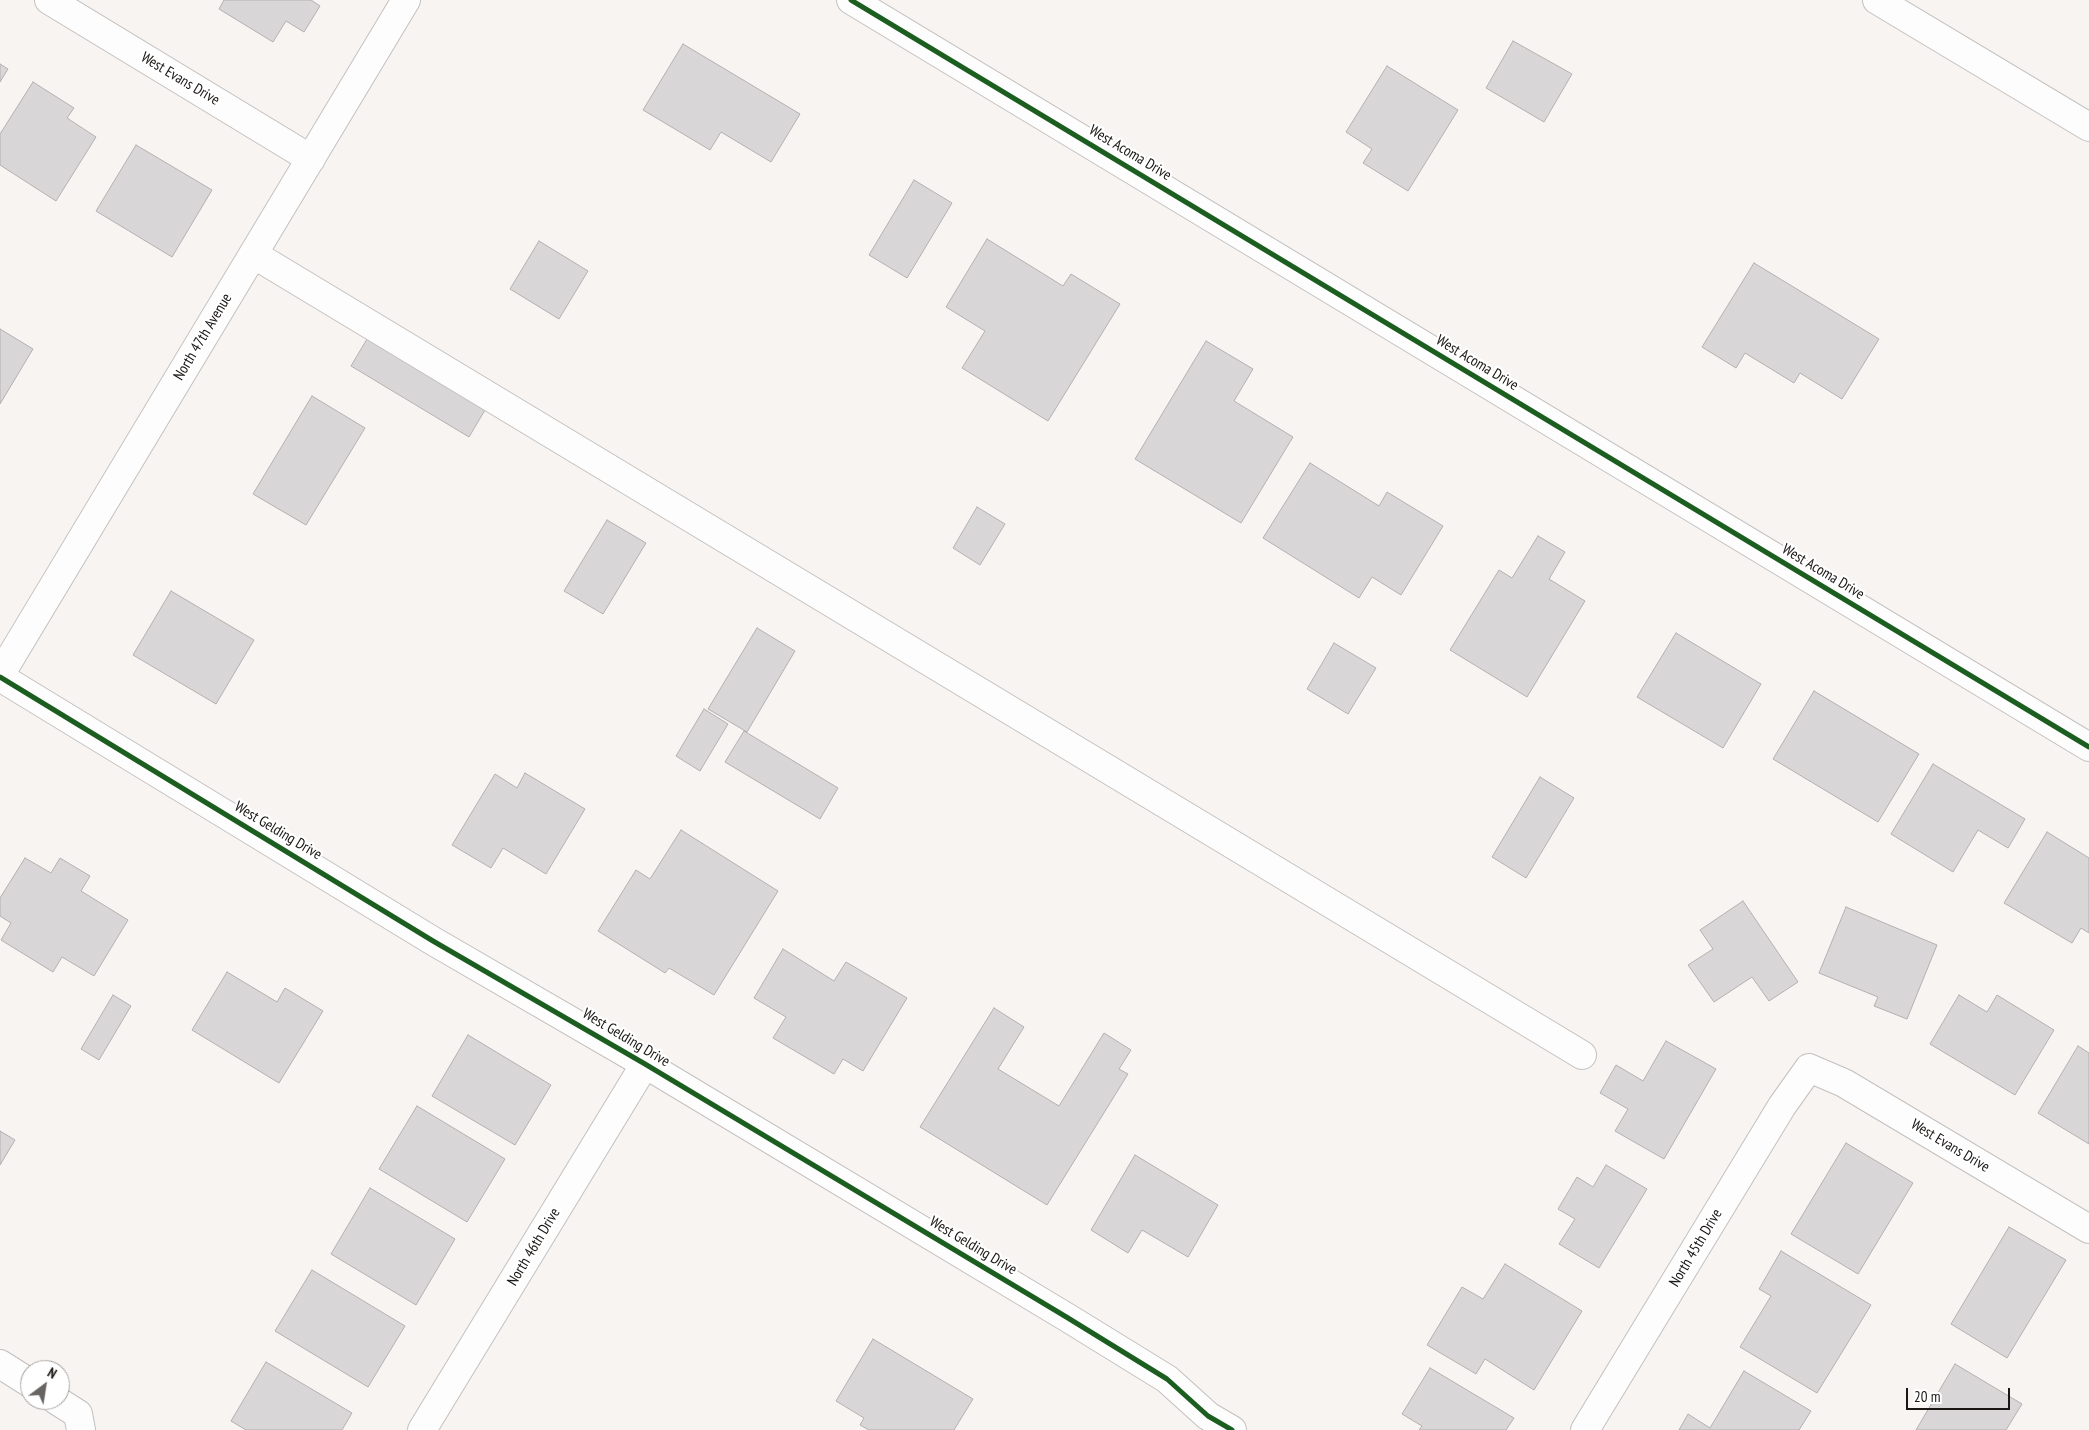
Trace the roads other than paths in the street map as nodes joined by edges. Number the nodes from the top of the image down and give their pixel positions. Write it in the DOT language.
graph roads {
  1 [pos="49,0"];
  2 [pos="406,0"];
  3 [pos="851,0"];
  4 [pos="1877,0"];
  5 [pos="2089,127"];
  6 [pos="311,159"];
  7 [pos="253,254"];
  8 [pos="0,676"];
  9 [pos="2089,747"];
  10 [pos="1582,1055"];
  11 [pos="645,1064"];
  12 [pos="1809,1068"];
  13 [pos="2089,1229"];
  14 [pos="0,1364"];
  15 [pos="20,1377"];
  16 [pos="70,1409"];
  17 [pos="81,1430"];
  18 [pos="422,1430"];
  19 [pos="1232,1430"];
  20 [pos="1585,1430"];
  1 -- 6 [label="street, West Evans Drive"];
  2 -- 6 [label="street, North 47th Avenue"];
  3 -- 9 [label="street, West Acoma Drive"];
  4 -- 5 [label="street"];
  6 -- 7 [label="street, North 47th Avenue"];
  7 -- 8 [label="street, North 47th Avenue"];
  7 -- 10 [label="street"];
  8 -- 11 [label="street, West Gelding Drive"];
  11 -- 18 [label="street, North 46th Drive"];
  11 -- 19 [label="street, West Gelding Drive"];
  12 -- 13 [label="street, West Evans Drive"];
  12 -- 20 [label="street, North 45th Drive"];
  14 -- 15 [label="street"];
  16 -- 17 [label="street"];
}
